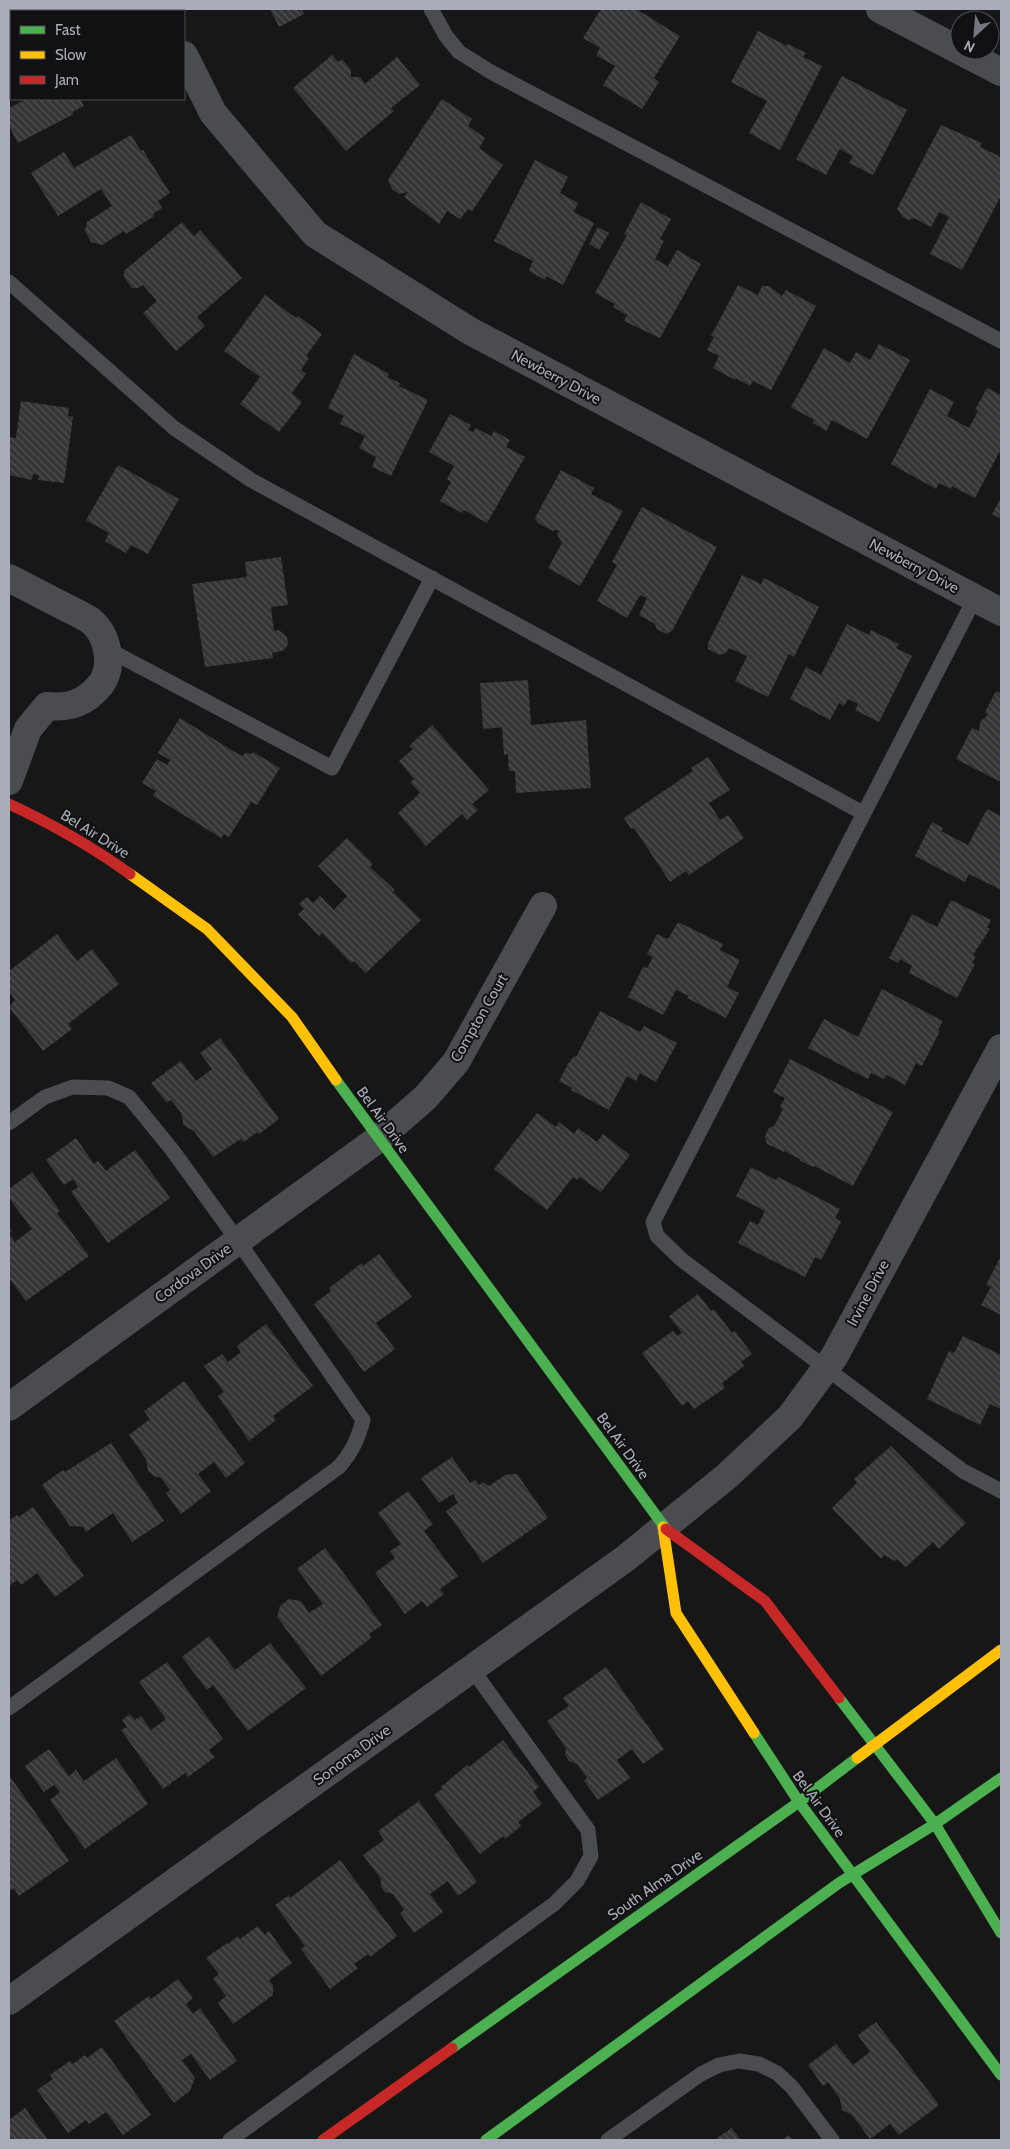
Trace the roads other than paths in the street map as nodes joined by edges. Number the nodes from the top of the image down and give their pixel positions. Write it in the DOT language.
graph roads {
  1 [pos="430,9"];
  2 [pos="880,9"];
  3 [pos="185,58"];
  4 [pos="1001,72"];
  5 [pos="9,282"];
  6 [pos="1001,341"];
  7 [pos="9,578"];
  8 [pos="432,578"];
  9 [pos="975,598"];
  10 [pos="1001,612"];
  11 [pos="108,649"];
  12 [pos="9,781"];
  13 [pos="9,804"];
  14 [pos="863,813"];
  15 [pos="543,906"];
  16 [pos="1001,1048"];
  17 [pos="9,1123"];
  18 [pos="378,1139"];
  19 [pos="238,1241"];
  20 [pos="825,1369"];
  21 [pos="9,1407"];
  22 [pos="1001,1490"];
  23 [pos="691,1505"];
  24 [pos="663,1526"];
  25 [pos="1001,1650"];
  26 [pos="472,1669"];
  27 [pos="9,1708"];
  28 [pos="875,1745"];
  29 [pos="1001,1778"];
  30 [pos="798,1802"];
  31 [pos="935,1824"];
  32 [pos="853,1876"];
  33 [pos="1001,1934"];
  34 [pos="9,2002"];
  35 [pos="1001,2075"];
  36 [pos="230,2140"];
  37 [pos="323,2140"];
  38 [pos="486,2140"];
  39 [pos="608,2140"];
  40 [pos="832,2140"];
  1 -- 6 [label="lane"];
  2 -- 4 [label="street"];
  3 -- 9 [label="street, Newberry Drive"];
  5 -- 8 [label="lane"];
  7 -- 11 [label="street"];
  8 -- 11 [label="lane"];
  8 -- 14 [label="lane"];
  9 -- 10 [label="street, Newberry Drive"];
  9 -- 14 [label="lane"];
  11 -- 12 [label="street"];
  13 -- 18 [label="street, Bel Air Drive"];
  14 -- 20 [label="lane"];
  15 -- 18 [label="street, Compton Court"];
  16 -- 20 [label="street, Irvine Drive"];
  17 -- 19 [label="lane"];
  18 -- 19 [label="street, Cordova Drive"];
  18 -- 24 [label="street, Bel Air Drive"];
  19 -- 21 [label="street, Cordova Drive"];
  19 -- 27 [label="lane"];
  20 -- 22 [label="lane"];
  20 -- 23 [label="street, Irvine Drive"];
  23 -- 24 [label="street, Sonoma Drive"];
  24 -- 26 [label="street, Sonoma Drive"];
  24 -- 28 [label="street, Bel Air Drive"];
  24 -- 30 [label="street, Bel Air Drive"];
  25 -- 28 [label="street, South Alma Drive"];
  26 -- 34 [label="street, Sonoma Drive"];
  26 -- 36 [label="lane"];
  28 -- 30 [label="street, South Alma Drive"];
  28 -- 31 [label="street, Bel Air Drive"];
  29 -- 31 [label="street"];
  30 -- 32 [label="street, Bel Air Drive"];
  30 -- 37 [label="street, South Alma Drive"];
  31 -- 32 [label="street"];
  31 -- 33 [label="street, Bel Air Drive"];
  32 -- 35 [label="street, Bel Air Drive"];
  32 -- 38 [label="street"];
  39 -- 40 [label="lane"];
}
